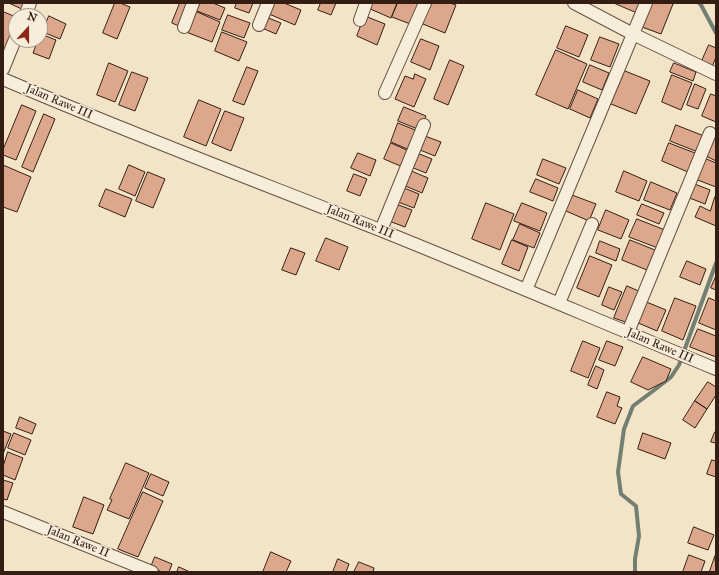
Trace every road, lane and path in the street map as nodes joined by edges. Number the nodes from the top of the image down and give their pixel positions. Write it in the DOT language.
graph roads {
  1 [pos="193,3"];
  2 [pos="268,3"];
  3 [pos="366,3"];
  4 [pos="425,3"];
  5 [pos="574,3"];
  6 [pos="646,3"];
  7 [pos="360,20"];
  8 [pos="259,25"];
  9 [pos="184,27"];
  10 [pos="633,34"];
  11 [pos="12,48"];
  12 [pos="3,69"];
  13 [pos="715,73"];
  14 [pos="3,79"];
  15 [pos="385,93"];
  16 [pos="424,125"];
  17 [pos="710,133"];
  18 [pos="592,224"];
  19 [pos="381,230"];
  20 [pos="526,290"];
  21 [pos="559,303"];
  22 [pos="628,332"];
  23 [pos="716,370"];
  24 [pos="3,512"];
  25 [pos="152,572"];
  1 -- 9 [label="street"];
  2 -- 8 [label="street"];
  3 -- 7 [label="street"];
  4 -- 15 [label="street"];
  5 -- 10 [label="street"];
  6 -- 10 [label="street"];
  10 -- 13 [label="street"];
  10 -- 20 [label="street"];
  11 -- 12 [label="street"];
  14 -- 19 [label="street, Jalan Rawe III"];
  16 -- 19 [label="street"];
  17 -- 22 [label="street"];
  18 -- 21 [label="street"];
  19 -- 20 [label="street, Jalan Rawe III"];
  20 -- 21 [label="street, Jalan Rawe III"];
  21 -- 22 [label="street, Jalan Rawe III"];
  22 -- 23 [label="street, Jalan Rawe III"];
  24 -- 25 [label="street, Jalan Rawe II"];
}
